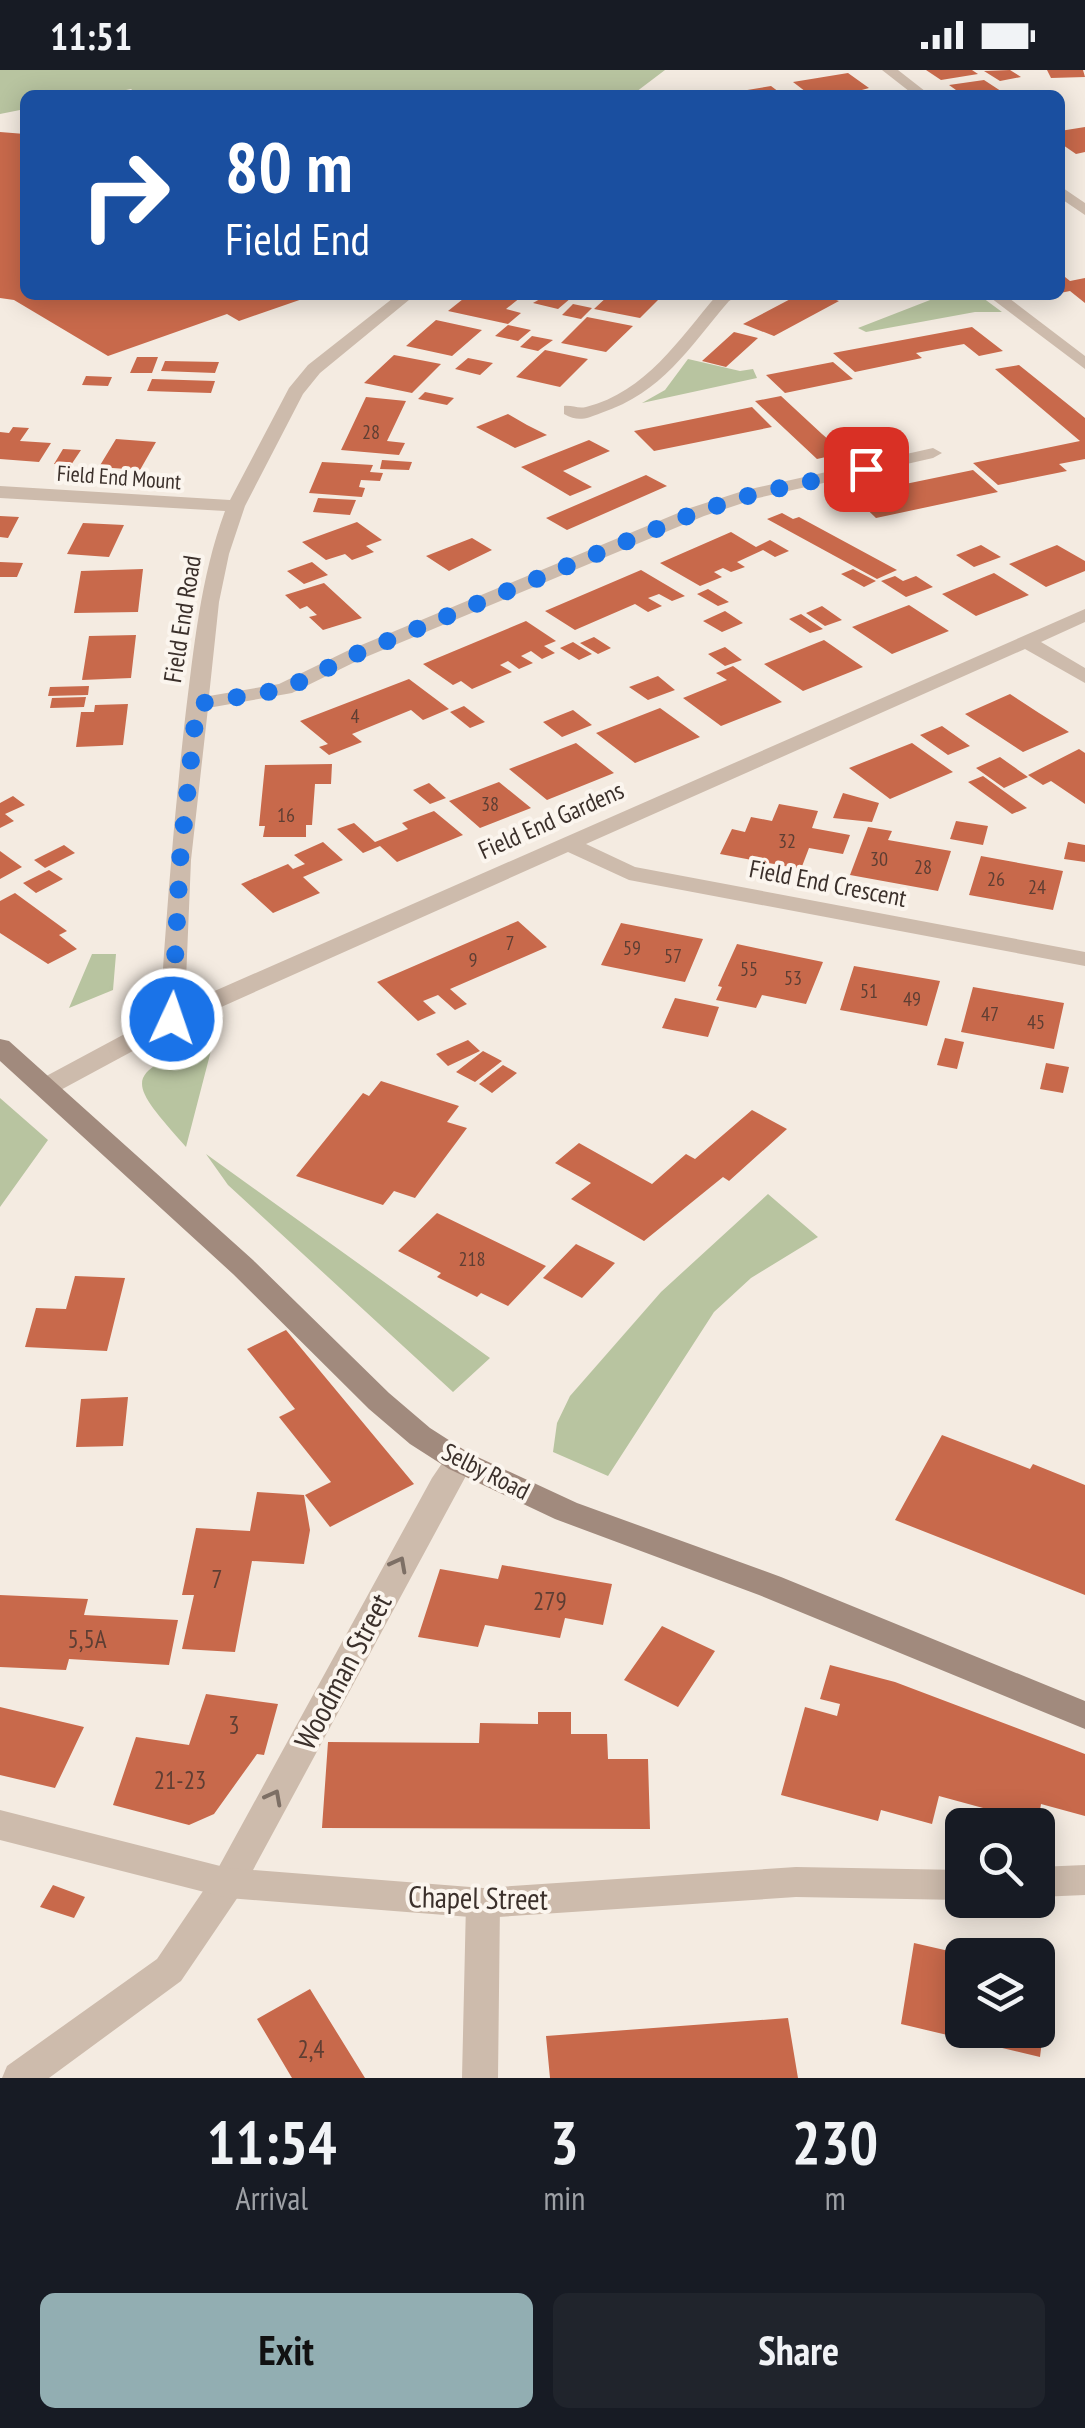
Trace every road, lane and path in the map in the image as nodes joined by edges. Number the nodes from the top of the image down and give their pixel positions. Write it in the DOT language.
graph roads {
  1 [pos="889,70"];
  2 [pos="916,90"];
  3 [pos="1065,197"];
  4 [pos="1081,217"];
  5 [pos="401,300"];
  6 [pos="721,300"];
  7 [pos="1002,300"];
  8 [pos="1085,364"];
  9 [pos="570,410"];
  10 [pos="934,454"];
  11 [pos="0,492"];
  12 [pos="236,506"];
  13 [pos="1085,615"];
  14 [pos="1024,640"];
  15 [pos="1085,677"];
  16 [pos="197,704"];
  17 [pos="566,843"];
  18 [pos="1085,959"];
  19 [pos="172,1019"];
  20 [pos="0,1047"];
  21 [pos="46,1087"];
  22 [pos="459,1461"];
  23 [pos="1085,1715"];
  24 [pos="0,1825"];
  25 [pos="1085,1880"];
  26 [pos="1055,1881"];
  27 [pos="228,1883"];
  28 [pos="945,1885"];
  29 [pos="483,1903"];
  30 [pos="14,2076"];
  31 [pos="480,2078"];
  1 -- 2 [label="street"];
  3 -- 4 [label="street"];
  5 -- 12 [label="street, Field End Road"];
  6 -- 9 [label="street"];
  7 -- 8 [label="street"];
  10 -- 16 [label="street"];
  11 -- 12 [label="street, Field End Mount"];
  12 -- 16 [label="street, Field End Road"];
  13 -- 14 [label="street, Field End Gardens"];
  14 -- 15 [label="street"];
  14 -- 17 [label="street, Field End Gardens"];
  16 -- 19 [label="street, Field End Road"];
  17 -- 18 [label="street, Field End Crescent"];
  17 -- 19 [label="street, Field End Gardens"];
  19 -- 21 [label="street, Field End Gardens"];
  20 -- 21 [label="main road, Selby Road"];
  21 -- 22 [label="main road, Selby Road"];
  22 -- 23 [label="main road, Selby Road"];
  27 -- 22 [label="street, Woodman Street, one-way"];
  24 -- 27 [label="street, Chapel Street"];
  25 -- 26 [label="street"];
  27 -- 29 [label="street, Chapel Street"];
  27 -- 30 [label="street, Woodman Street"];
  28 -- 29 [label="street, Chapel Street"];
  29 -- 31 [label="street"];
}
